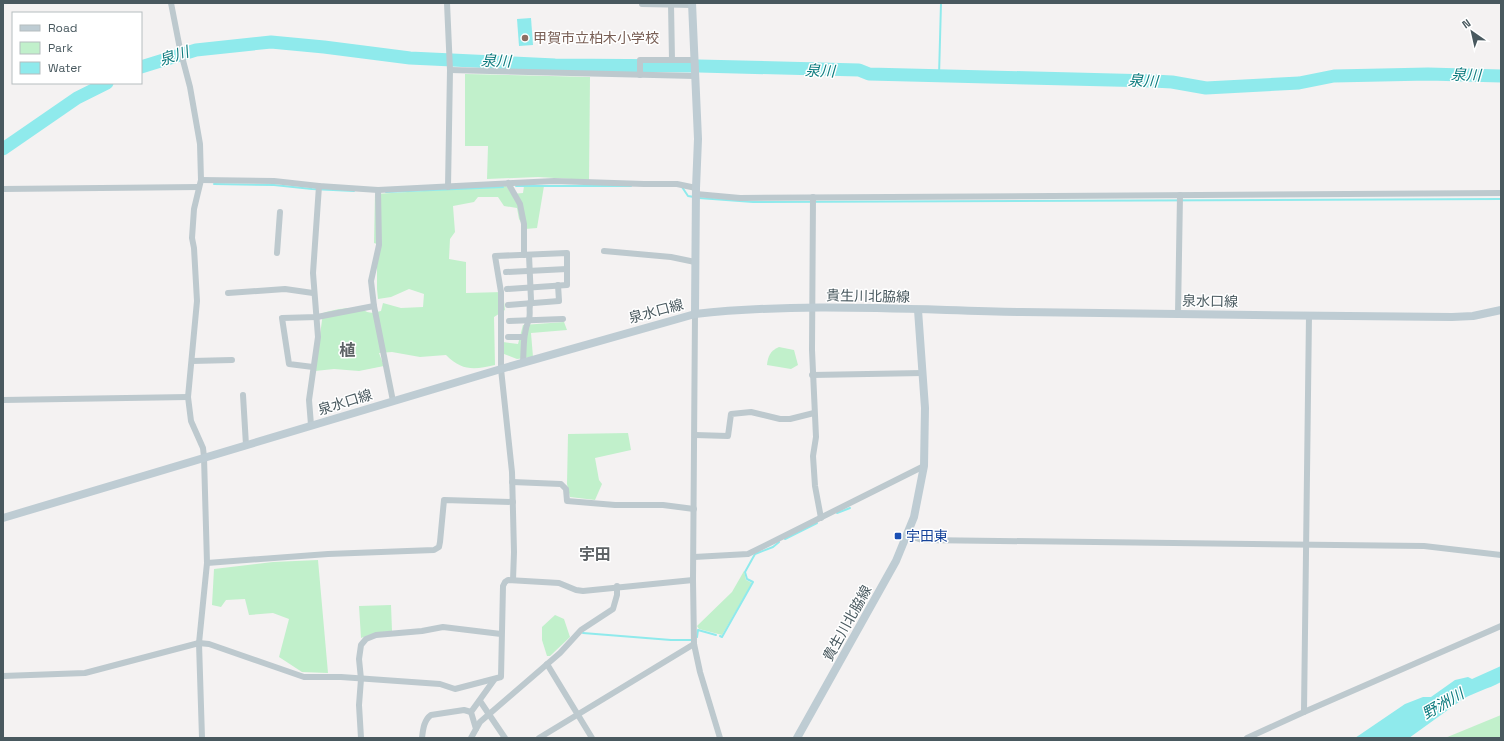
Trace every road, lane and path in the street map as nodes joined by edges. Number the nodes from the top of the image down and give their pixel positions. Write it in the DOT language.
graph roads {
  1 [pos="171,3"];
  2 [pos="447,3"];
  3 [pos="642,4"];
  4 [pos="668,4"];
  5 [pos="692,4"];
  6 [pos="672,60"];
  7 [pos="693,60"];
  8 [pos="450,67"];
  9 [pos="640,75"];
  10 [pos="695,76"];
  11 [pos="200,183"];
  12 [pos="508,183"];
  13 [pos="319,186"];
  14 [pos="448,187"];
  15 [pos="3,189"];
  16 [pos="378,190"];
  17 [pos="696,191"];
  18 [pos="1501,193"];
  19 [pos="1180,195"];
  20 [pos="813,197"];
  21 [pos="280,212"];
  22 [pos="604,251"];
  23 [pos="277,253"];
  24 [pos="527,255"];
  25 [pos="695,262"];
  26 [pos="567,268"];
  27 [pos="530,271"];
  28 [pos="506,272"];
  29 [pos="558,285"];
  30 [pos="531,287"];
  31 [pos="507,289"];
  32 [pos="228,293"];
  33 [pos="313,293"];
  34 [pos="530,304"];
  35 [pos="508,305"];
  36 [pos="374,306"];
  37 [pos="812,308"];
  38 [pos="918,310"];
  39 [pos="1501,310"];
  40 [pos="695,314"];
  41 [pos="1178,314"];
  42 [pos="1309,315"];
  43 [pos="317,317"];
  44 [pos="562,319"];
  45 [pos="528,320"];
  46 [pos="509,321"];
  47 [pos="508,337"];
  48 [pos="524,337"];
  49 [pos="232,360"];
  50 [pos="192,361"];
  51 [pos="524,362"];
  52 [pos="313,367"];
  53 [pos="501,369"];
  54 [pos="923,373"];
  55 [pos="812,375"];
  56 [pos="243,395"];
  57 [pos="188,397"];
  58 [pos="3,400"];
  59 [pos="393,401"];
  60 [pos="814,413"];
  61 [pos="311,425"];
  62 [pos="695,435"];
  63 [pos="246,445"];
  64 [pos="204,457"];
  65 [pos="924,466"];
  66 [pos="512,482"];
  67 [pos="513,502"];
  68 [pos="694,509"];
  69 [pos="3,518"];
  70 [pos="821,518"];
  71 [pos="908,536"];
  72 [pos="1306,545"];
  73 [pos="1501,555"];
  74 [pos="694,557"];
  75 [pos="207,563"];
  76 [pos="513,580"];
  77 [pos="693,580"];
  78 [pos="617,586"];
  79 [pos="1501,626"];
  80 [pos="501,634"];
  81 [pos="199,643"];
  82 [pos="694,644"];
  83 [pos="547,664"];
  84 [pos="3,676"];
  85 [pos="361,679"];
  86 [pos="494,680"];
  87 [pos="480,701"];
  88 [pos="471,712"];
  89 [pos="1304,712"];
  90 [pos="490,714"];
  91 [pos="578,715"];
  92 [pos="476,729"];
  93 [pos="202,738"];
  94 [pos="361,738"];
  95 [pos="422,738"];
  96 [pos="471,738"];
  97 [pos="505,738"];
  98 [pos="539,738"];
  99 [pos="592,738"];
  100 [pos="720,738"];
  101 [pos="798,738"];
  102 [pos="1247,738"];
  1 -- 11 [label="street"];
  2 -- 8 [label="street"];
  3 -- 4 [label="street"];
  4 -- 5 [label="street"];
  4 -- 6 [label="street"];
  5 -- 7 [label="main road"];
  6 -- 7 [label="street"];
  6 -- 9 [label="street"];
  7 -- 10 [label="main road"];
  8 -- 9 [label="street"];
  8 -- 14 [label="street"];
  9 -- 10 [label="street"];
  10 -- 17 [label="main road"];
  11 -- 13 [label="street"];
  11 -- 15 [label="street"];
  11 -- 50 [label="street"];
  12 -- 14 [label="street"];
  12 -- 17 [label="street"];
  12 -- 24 [label="street"];
  13 -- 16 [label="street"];
  13 -- 33 [label="street"];
  14 -- 16 [label="street"];
  16 -- 36 [label="street"];
  17 -- 20 [label="street"];
  17 -- 25 [label="main road"];
  18 -- 19 [label="street"];
  19 -- 20 [label="street"];
  19 -- 41 [label="street"];
  20 -- 37 [label="street"];
  21 -- 23 [label="street"];
  22 -- 25 [label="street"];
  24 -- 26 [label="street"];
  24 -- 27 [label="street"];
  24 -- 53 [label="street"];
  25 -- 40 [label="main road"];
  26 -- 27 [label="street"];
  26 -- 29 [label="street"];
  27 -- 28 [label="street"];
  27 -- 30 [label="street"];
  29 -- 30 [label="street"];
  29 -- 34 [label="street"];
  30 -- 31 [label="street"];
  30 -- 34 [label="street"];
  32 -- 33 [label="street"];
  33 -- 43 [label="street"];
  34 -- 35 [label="street"];
  34 -- 45 [label="street"];
  36 -- 43 [label="street"];
  36 -- 59 [label="street"];
  37 -- 38 [label="main road, 貴生川北脇線"];
  37 -- 40 [label="main road, 貴生川北脇線"];
  37 -- 55 [label="street"];
  38 -- 41 [label="main road, 泉水口線"];
  38 -- 54 [label="main road, 貴生川北脇線"];
  39 -- 42 [label="main road, 泉水口線"];
  40 -- 51 [label="main road, 泉水口線"];
  40 -- 62 [label="street"];
  41 -- 42 [label="main road, 泉水口線"];
  42 -- 72 [label="street"];
  43 -- 52 [label="street"];
  43 -- 52 [label="street"];
  44 -- 45 [label="street"];
  45 -- 46 [label="street"];
  45 -- 48 [label="street"];
  47 -- 48 [label="street"];
  48 -- 51 [label="street"];
  49 -- 50 [label="street"];
  50 -- 57 [label="street"];
  51 -- 53 [label="main road, 泉水口線"];
  52 -- 61 [label="street"];
  53 -- 59 [label="main road, 泉水口線"];
  53 -- 66 [label="street"];
  54 -- 55 [label="street"];
  54 -- 65 [label="main road, 貴生川北脇線"];
  55 -- 60 [label="street"];
  56 -- 63 [label="street"];
  57 -- 58 [label="street"];
  57 -- 64 [label="street"];
  59 -- 61 [label="main road, 泉水口線"];
  60 -- 62 [label="street"];
  60 -- 70 [label="street"];
  61 -- 63 [label="main road, 泉水口線"];
  62 -- 68 [label="street"];
  63 -- 64 [label="main road, 泉水口線"];
  64 -- 69 [label="main road, 泉水口線"];
  64 -- 75 [label="street"];
  65 -- 70 [label="street"];
  65 -- 71 [label="main road, 貴生川北脇線"];
  66 -- 67 [label="street"];
  66 -- 68 [label="street"];
  67 -- 75 [label="street"];
  67 -- 76 [label="street"];
  68 -- 74 [label="street"];
  70 -- 74 [label="street"];
  71 -- 72 [label="street"];
  71 -- 101 [label="main road, 貴生川北脇線"];
  72 -- 73 [label="street"];
  72 -- 89 [label="street"];
  74 -- 77 [label="street"];
  75 -- 81 [label="street"];
  76 -- 78 [label="street"];
  76 -- 80 [label="street"];
  77 -- 78 [label="street"];
  77 -- 82 [label="street"];
  78 -- 83 [label="street"];
  79 -- 89 [label="street"];
  80 -- 85 [label="street"];
  80 -- 86 [label="street"];
  81 -- 84 [label="street"];
  81 -- 85 [label="street"];
  81 -- 93 [label="street"];
  82 -- 91 [label="street"];
  82 -- 100 [label="street"];
  83 -- 90 [label="street"];
  83 -- 91 [label="street"];
  85 -- 86 [label="street"];
  85 -- 94 [label="street"];
  86 -- 87 [label="street"];
  87 -- 88 [label="street"];
  87 -- 90 [label="street"];
  88 -- 92 [label="street"];
  88 -- 95 [label="street"];
  89 -- 102 [label="street"];
  90 -- 92 [label="street"];
  90 -- 97 [label="street"];
  91 -- 98 [label="street"];
  91 -- 99 [label="street"];
  92 -- 96 [label="street"];
}
